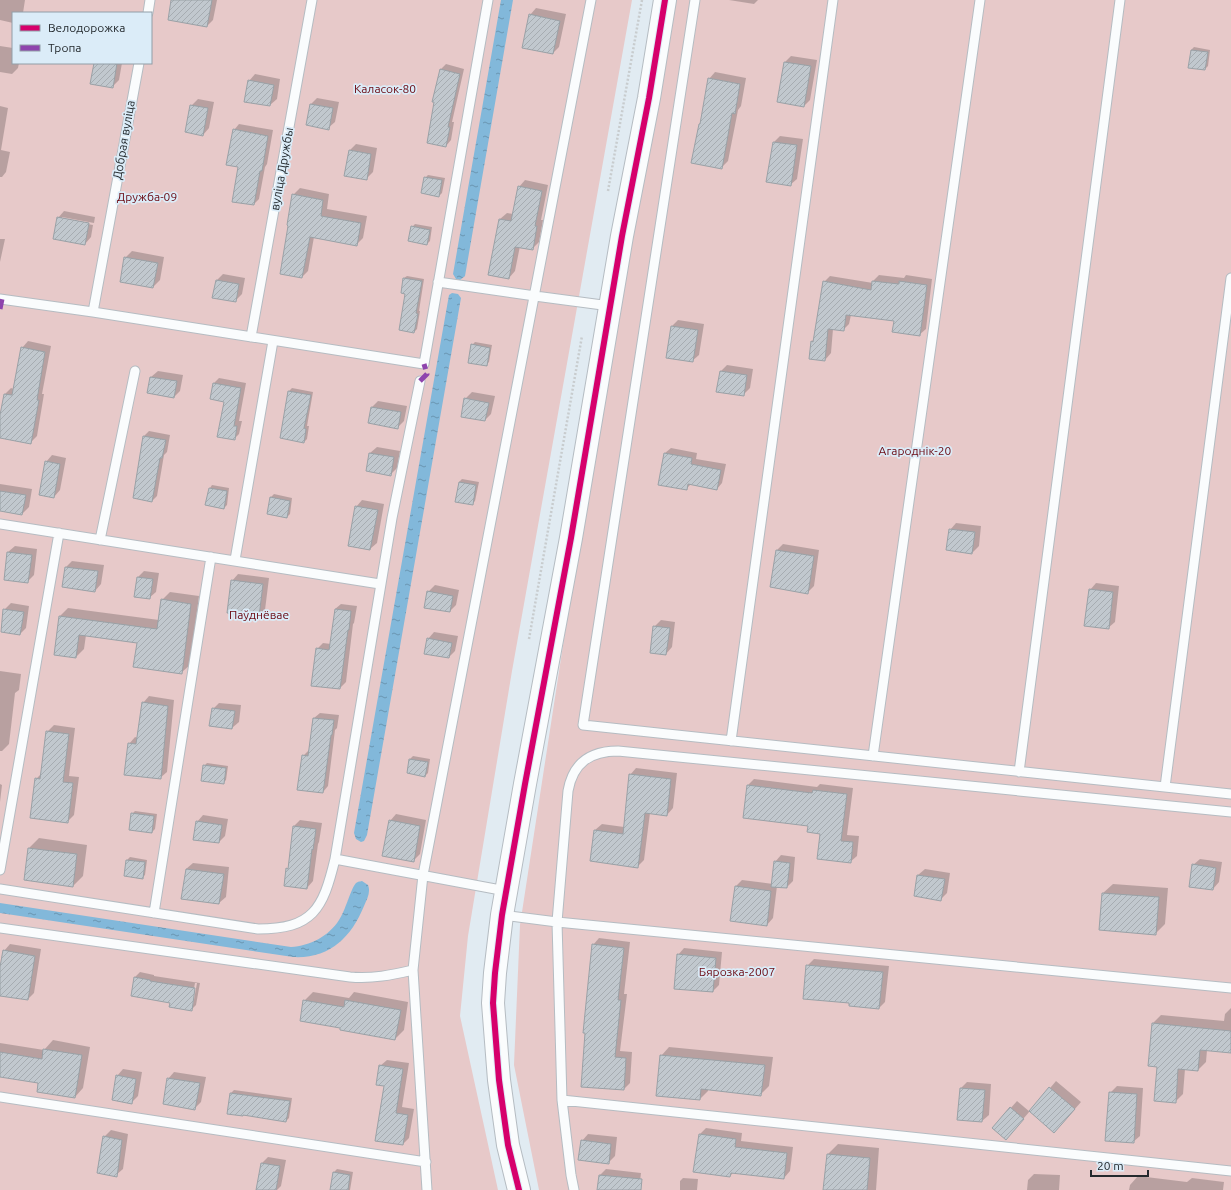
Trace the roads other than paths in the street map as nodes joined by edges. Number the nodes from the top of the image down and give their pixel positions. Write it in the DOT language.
graph roads {
  1 [pos="150,0"];
  2 [pos="312,0"];
  3 [pos="488,0"];
  4 [pos="592,0"];
  5 [pos="665,0"];
  6 [pos="695,0"];
  7 [pos="833,0"];
  8 [pos="980,0"];
  9 [pos="1120,0"];
  10 [pos="148,12"];
  11 [pos="139,64"];
  12 [pos="1231,278"];
  13 [pos="438,282"];
  14 [pos="535,296"];
  15 [pos="0,299"];
  16 [pos="610,306"];
  17 [pos="93,312"];
  18 [pos="251,337"];
  19 [pos="273,341"];
  20 [pos="135,371"];
  21 [pos="420,381"];
  22 [pos="0,524"];
  23 [pos="59,533"];
  24 [pos="100,540"];
  25 [pos="211,557"];
  26 [pos="235,560"];
  27 [pos="380,584"];
  28 [pos="731,741"];
  29 [pos="873,756"];
  30 [pos="1019,772"];
  31 [pos="1165,788"];
  32 [pos="1231,794"];
  33 [pos="1231,812"];
  34 [pos="334,859"];
  35 [pos="0,870"];
  36 [pos="423,875"];
  37 [pos="0,889"];
  38 [pos="506,891"];
  39 [pos="154,912"];
  40 [pos="502,915"];
  41 [pos="557,922"];
  42 [pos="0,928"];
  43 [pos="413,970"];
  44 [pos="1231,988"];
  45 [pos="0,1097"];
  46 [pos="562,1100"];
  47 [pos="426,1162"];
  48 [pos="1231,1171"];
  49 [pos="427,1190"];
  50 [pos="519,1190"];
  51 [pos="574,1190"];
  1 -- 10 [label="lane"];
  2 -- 18 [label="lane, вуліца Дружбы"];
  3 -- 13 [label="lane"];
  4 -- 14 [label="lane"];
  5 -- 16 [label="street"];
  6 -- 28 [label="lane"];
  7 -- 28 [label="lane"];
  8 -- 29 [label="lane"];
  9 -- 30 [label="lane"];
  11 -- 17 [label="lane, Добрая вуліца"];
  12 -- 31 [label="lane"];
  13 -- 14 [label="lane"];
  13 -- 19 [label="lane"];
  14 -- 16 [label="lane"];
  14 -- 36 [label="lane"];
  15 -- 17 [label="lane"];
  16 -- 38 [label="street"];
  17 -- 18 [label="lane"];
  18 -- 19 [label="lane"];
  19 -- 26 [label="lane"];
  20 -- 24 [label="lane"];
  21 -- 27 [label="lane"];
  22 -- 23 [label="lane"];
  23 -- 24 [label="lane"];
  23 -- 35 [label="lane"];
  24 -- 25 [label="lane"];
  25 -- 26 [label="lane"];
  25 -- 39 [label="lane"];
  26 -- 27 [label="lane"];
  27 -- 34 [label="lane"];
  28 -- 29 [label="lane"];
  29 -- 30 [label="lane"];
  30 -- 31 [label="lane"];
  31 -- 32 [label="lane"];
  33 -- 41 [label="lane"];
  34 -- 36 [label="lane"];
  34 -- 39 [label="lane"];
  36 -- 38 [label="lane"];
  36 -- 43 [label="lane"];
  37 -- 39 [label="lane"];
  38 -- 40 [label="street"];
  40 -- 41 [label="lane"];
  40 -- 50 [label="street"];
  41 -- 44 [label="lane"];
  41 -- 46 [label="lane"];
  42 -- 43 [label="lane"];
  43 -- 47 [label="lane"];
  45 -- 47 [label="lane"];
  46 -- 48 [label="lane"];
  46 -- 51 [label="lane"];
  47 -- 49 [label="lane"];
}
